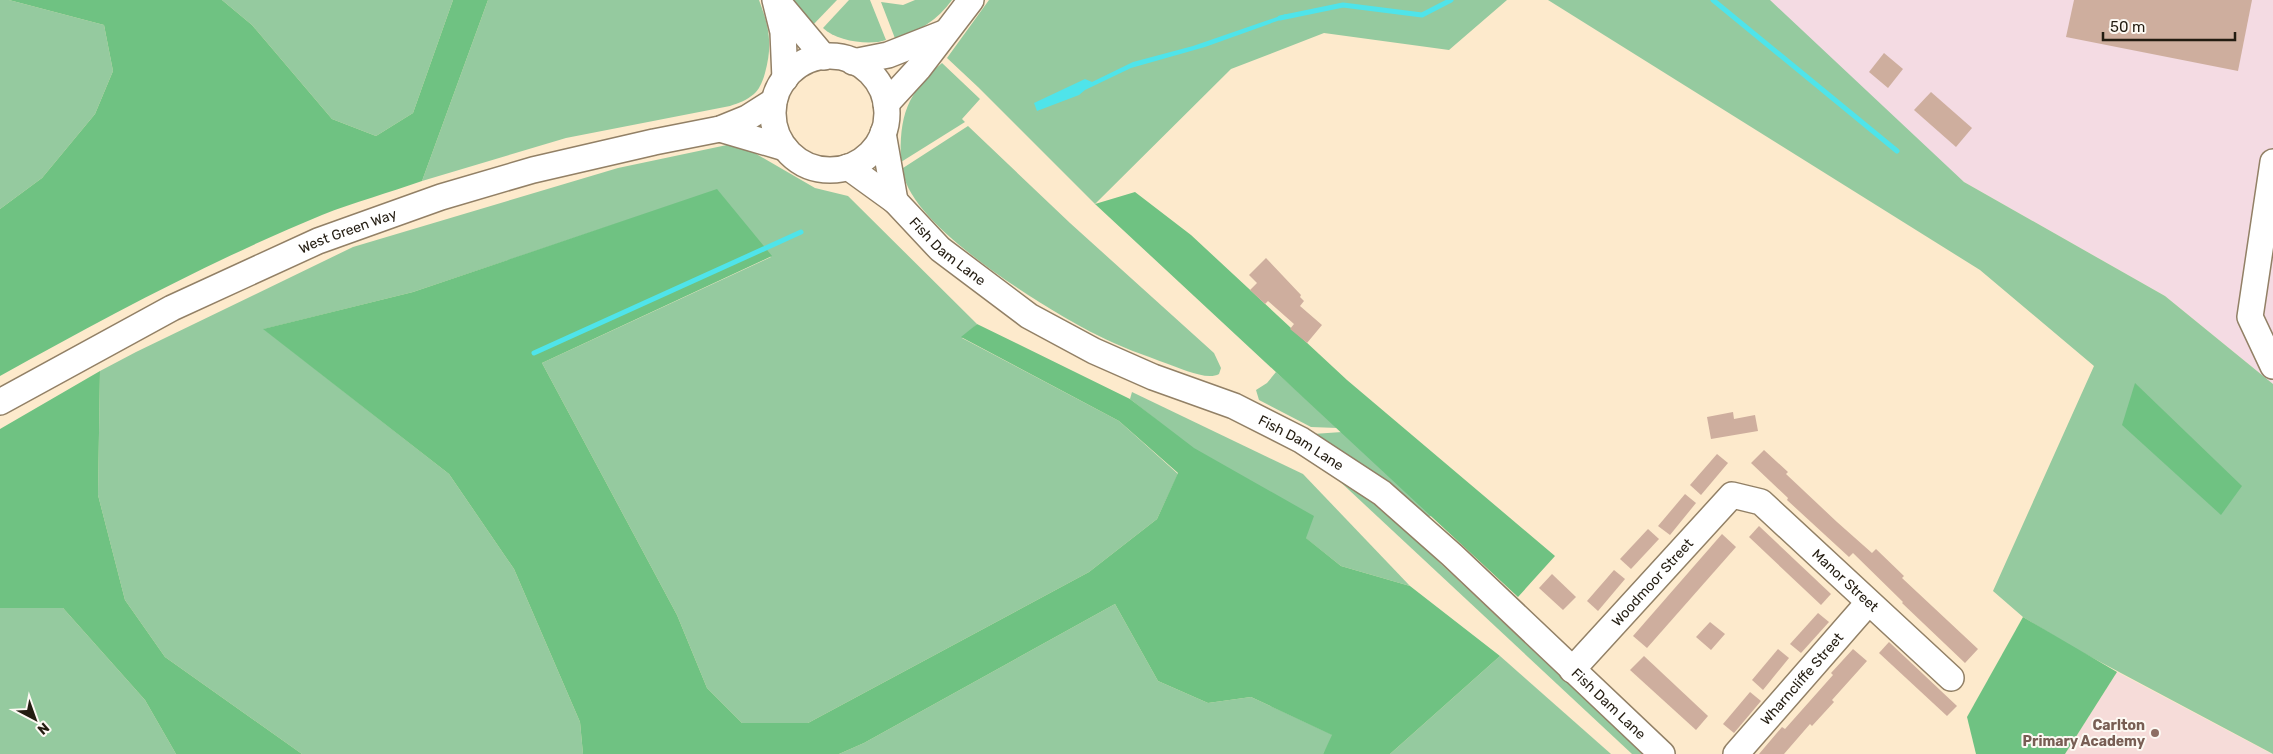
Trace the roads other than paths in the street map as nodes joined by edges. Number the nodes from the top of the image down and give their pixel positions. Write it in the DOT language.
graph roads {
  1 [pos="776,0"];
  2 [pos="971,0"];
  3 [pos="944,33"];
  4 [pos="824,57"];
  5 [pos="853,62"];
  6 [pos="785,79"];
  7 [pos="774,101"];
  8 [pos="886,104"];
  9 [pos="720,129"];
  10 [pos="883,133"];
  11 [pos="785,148"];
  12 [pos="2273,162"];
  13 [pos="848,168"];
  14 [pos="895,201"];
  15 [pos="2273,366"];
  16 [pos="0,402"];
  17 [pos="1732,495"];
  18 [pos="1868,603"];
  19 [pos="1572,670"];
  20 [pos="1952,678"];
  21 [pos="1662,754"];
  22 [pos="1736,754"];
  1 -- 4 [label="street"];
  1 -- 6 [label="street"];
  2 -- 3 [label="street"];
  3 -- 5 [label="street"];
  3 -- 8 [label="street"];
  4 -- 5 [label="street"];
  4 -- 6 [label="street"];
  5 -- 8 [label="street"];
  6 -- 7 [label="street"];
  7 -- 9 [label="street, West Green Way"];
  7 -- 11 [label="street"];
  8 -- 10 [label="street"];
  9 -- 11 [label="street, West Green Way"];
  9 -- 16 [label="street, West Green Way"];
  10 -- 13 [label="street"];
  10 -- 14 [label="street"];
  11 -- 13 [label="street"];
  12 -- 15 [label="street"];
  13 -- 14 [label="street, Fish Dam Lane"];
  14 -- 19 [label="street, Fish Dam Lane"];
  17 -- 18 [label="street, Manor Street"];
  17 -- 19 [label="street, Woodmoor Street"];
  18 -- 20 [label="street, Manor Street"];
  18 -- 22 [label="street, Wharncliffe Street"];
  19 -- 21 [label="street, Fish Dam Lane"];
}
